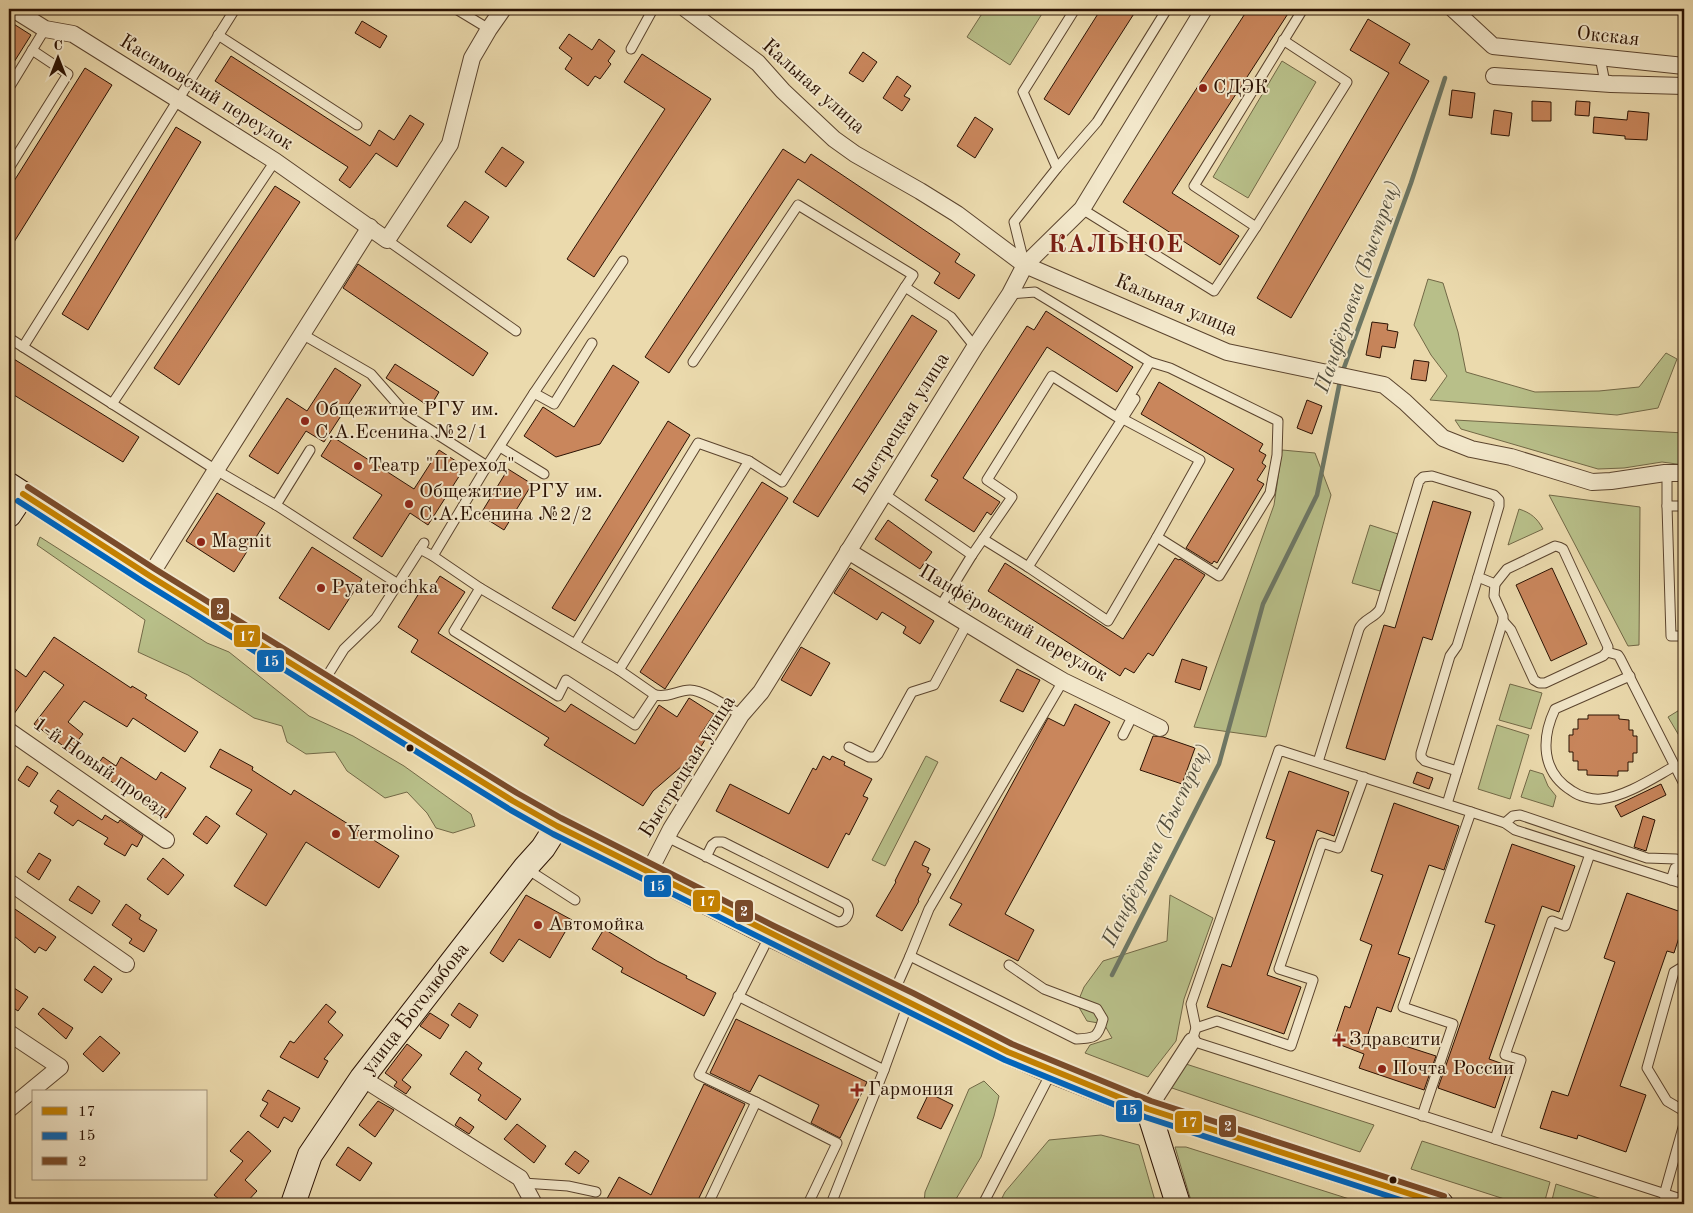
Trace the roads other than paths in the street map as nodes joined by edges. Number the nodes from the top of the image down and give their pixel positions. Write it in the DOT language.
graph roads {
  1 [pos="13,9"];
  2 [pos="235,9"];
  3 [pos="456,9"];
  4 [pos="503,9"];
  5 [pos="653,9"];
  6 [pos="686,9"];
  7 [pos="1075,9"];
  8 [pos="1167,9"];
  9 [pos="1204,9"];
  10 [pos="1303,9"];
  11 [pos="1453,9"];
  12 [pos="489,28"];
  13 [pos="45,29"];
  14 [pos="218,35"];
  15 [pos="1283,40"];
  16 [pos="32,50"];
  17 [pos="631,50"];
  18 [pos="1600,57"];
  19 [pos="1684,66"];
  20 [pos="1494,76"];
  21 [pos="1605,83"];
  22 [pos="1684,86"];
  23 [pos="9,88"];
  24 [pos="177,99"];
  25 [pos="357,125"];
  26 [pos="275,160"];
  27 [pos="9,168"];
  28 [pos="1057,168"];
  29 [pos="1082,210"];
  30 [pos="1256,226"];
  31 [pos="370,227"];
  32 [pos="387,240"];
  33 [pos="623,261"];
  34 [pos="1025,264"];
  35 [pos="905,287"];
  36 [pos="1010,294"];
  37 [pos="516,331"];
  38 [pos="302,334"];
  39 [pos="9,338"];
  40 [pos="592,343"];
  41 [pos="23,347"];
  42 [pos="974,347"];
  43 [pos="693,362"];
  44 [pos="1153,363"];
  45 [pos="534,393"];
  46 [pos="112,404"];
  47 [pos="1123,419"];
  48 [pos="500,447"];
  49 [pos="310,450"];
  50 [pos="749,461"];
  51 [pos="487,466"];
  52 [pos="216,470"];
  53 [pos="1684,473"];
  54 [pos="544,474"];
  55 [pos="1667,474"];
  56 [pos="16,490"];
  57 [pos="884,494"];
  58 [pos="276,505"];
  59 [pos="1667,506"];
  60 [pos="1684,506"];
  61 [pos="9,515"];
  62 [pos="1158,537"];
  63 [pos="983,539"];
  64 [pos="848,551"];
  65 [pos="972,554"];
  66 [pos="433,556"];
  67 [pos="1028,567"];
  68 [pos="150,576"];
  69 [pos="1478,578"];
  70 [pos="398,584"];
  71 [pos="1495,584"];
  72 [pos="480,588"];
  73 [pos="940,607"];
  74 [pos="1503,621"];
  75 [pos="967,624"];
  76 [pos="1684,636"];
  77 [pos="575,644"];
  78 [pos="1606,652"];
  79 [pos="619,670"];
  80 [pos="1630,676"];
  81 [pos="1063,681"];
  82 [pos="323,683"];
  83 [pos="655,695"];
  84 [pos="1133,714"];
  85 [pos="741,715"];
  86 [pos="1160,728"];
  87 [pos="9,730"];
  88 [pos="1123,735"];
  89 [pos="849,747"];
  90 [pos="1318,762"];
  91 [pos="1675,766"];
  92 [pos="1457,771"];
  93 [pos="1364,777"];
  94 [pos="1684,784"];
  95 [pos="1447,804"];
  96 [pos="1471,812"];
  97 [pos="1505,823"];
  98 [pos="557,826"];
  99 [pos="667,837"];
  100 [pos="166,840"];
  101 [pos="1590,854"];
  102 [pos="706,857"];
  103 [pos="1684,863"];
  104 [pos="526,868"];
  105 [pos="649,872"];
  106 [pos="1671,880"];
  107 [pos="9,882"];
  108 [pos="1684,884"];
  109 [pos="575,900"];
  110 [pos="770,934"];
  111 [pos="910,956"];
  112 [pos="126,964"];
  113 [pos="1009,965"];
  114 [pos="1684,966"];
  115 [pos="738,996"];
  116 [pos="901,997"];
  117 [pos="9,1033"];
  118 [pos="1194,1035"];
  119 [pos="884,1070"];
  120 [pos="1052,1071"];
  121 [pos="362,1078"];
  122 [pos="32,1090"];
  123 [pos="32,1090"];
  124 [pos="756,1102"];
  125 [pos="9,1109"];
  126 [pos="1148,1109"];
  127 [pos="1684,1111"];
  128 [pos="1422,1116"];
  129 [pos="1684,1124"];
  130 [pos="1495,1139"];
  131 [pos="523,1183"];
  132 [pos="596,1192"];
  133 [pos="1664,1195"];
  134 [pos="1684,1200"];
  135 [pos="293,1204"];
  136 [pos="534,1204"];
  137 [pos="708,1204"];
  138 [pos="808,1204"];
  139 [pos="831,1204"];
  140 [pos="983,1204"];
  141 [pos="1178,1204"];
  142 [pos="1441,1204"];
  1 -- 13 [label="street, Касимовский переулок"];
  2 -- 14 [label="lane"];
  3 -- 12 [label="lane"];
  4 -- 12 [label="street"];
  5 -- 17 [label="lane"];
  6 -- 34 [label="street, Кальная улица"];
  7 -- 28 [label="lane"];
  8 -- 28 [label="lane"];
  9 -- 29 [label="street, Быстрецкая улица"];
  10 -- 15 [label="lane"];
  11 -- 18 [label="street, Окская"];
  12 -- 32 [label="street"];
  13 -- 16 [label="lane"];
  13 -- 24 [label="street, Касимовский переулок"];
  14 -- 24 [label="lane"];
  14 -- 25 [label="lane"];
  15 -- 30 [label="lane"];
  15 -- 30 [label="lane"];
  16 -- 23 [label="lane"];
  16 -- 27 [label="lane"];
  18 -- 19 [label="street, Окская"];
  18 -- 21 [label="lane"];
  20 -- 21 [label="street"];
  21 -- 22 [label="street"];
  24 -- 26 [label="street, Касимовский переулок"];
  24 -- 41 [label="lane"];
  26 -- 31 [label="street, Касимовский переулок"];
  26 -- 46 [label="lane"];
  28 -- 34 [label="lane"];
  29 -- 30 [label="lane"];
  29 -- 34 [label="street, Быстрецкая улица"];
  31 -- 32 [label="street, Касимовский переулок"];
  31 -- 38 [label="street"];
  32 -- 37 [label="lane"];
  33 -- 45 [label="lane"];
  34 -- 36 [label="street, Быстрецкая улица"];
  34 -- 55 [label="street, Кальная улица"];
  35 -- 42 [label="lane"];
  35 -- 43 [label="lane"];
  35 -- 50 [label="lane"];
  36 -- 42 [label="street, Быстрецкая улица"];
  36 -- 44 [label="lane"];
  38 -- 51 [label="lane"];
  38 -- 52 [label="street"];
  39 -- 41 [label="lane"];
  40 -- 45 [label="lane"];
  41 -- 46 [label="lane"];
  42 -- 57 [label="street, Быстрецкая улица"];
  44 -- 47 [label="lane"];
  44 -- 62 [label="lane"];
  44 -- 63 [label="lane"];
  45 -- 48 [label="lane"];
  46 -- 52 [label="lane"];
  47 -- 62 [label="lane"];
  47 -- 67 [label="lane"];
  48 -- 51 [label="lane"];
  48 -- 54 [label="lane"];
  49 -- 58 [label="lane"];
  50 -- 77 [label="lane"];
  50 -- 79 [label="lane"];
  51 -- 66 [label="lane"];
  52 -- 58 [label="lane"];
  52 -- 68 [label="street"];
  53 -- 55 [label="street, Кальная улица"];
  55 -- 59 [label="lane"];
  56 -- 61 [label="main road"];
  56 -- 68 [label="main road"];
  57 -- 64 [label="street, Быстрецкая улица"];
  57 -- 65 [label="lane"];
  58 -- 70 [label="lane"];
  59 -- 60 [label="lane"];
  59 -- 76 [label="lane"];
  62 -- 67 [label="lane"];
  63 -- 65 [label="lane"];
  63 -- 67 [label="lane"];
  64 -- 73 [label="street, Панфёровский переулок"];
  64 -- 85 [label="street, Быстрецкая улица"];
  65 -- 73 [label="lane"];
  66 -- 70 [label="lane"];
  66 -- 72 [label="lane"];
  68 -- 82 [label="main road"];
  69 -- 71 [label="lane"];
  69 -- 90 [label="lane"];
  69 -- 92 [label="lane"];
  70 -- 82 [label="lane"];
  71 -- 74 [label="lane"];
  71 -- 78 [label="lane"];
  72 -- 77 [label="lane"];
  72 -- 83 [label="lane"];
  73 -- 75 [label="street, Панфёровский переулок"];
  74 -- 78 [label="lane"];
  74 -- 92 [label="lane"];
  75 -- 81 [label="street, Панфёровский переулок"];
  75 -- 89 [label="lane"];
  77 -- 79 [label="lane"];
  78 -- 80 [label="lane"];
  79 -- 83 [label="lane"];
  80 -- 91 [label="lane"];
  80 -- 91 [label="lane"];
  81 -- 84 [label="street, Панфёровский переулок"];
  81 -- 111 [label="lane"];
  82 -- 98 [label="main road"];
  83 -- 85 [label="lane"];
  84 -- 86 [label="street, Панфёровский переулок"];
  84 -- 88 [label="lane"];
  85 -- 99 [label="street, Быстрецкая улица"];
  87 -- 100 [label="street, 1-й Новый проезд"];
  90 -- 93 [label="lane"];
  90 -- 118 [label="lane"];
  91 -- 94 [label="lane"];
  92 -- 95 [label="lane"];
  93 -- 95 [label="lane"];
  93 -- 118 [label="lane"];
  95 -- 96 [label="lane"];
  96 -- 97 [label="lane"];
  96 -- 128 [label="lane"];
  97 -- 101 [label="lane"];
  97 -- 103 [label="lane"];
  98 -- 104 [label="main road, улица Боголюбова"];
  98 -- 105 [label="main road"];
  99 -- 102 [label="lane"];
  99 -- 105 [label="street, Быстрецкая улица"];
  101 -- 106 [label="lane"];
  101 -- 130 [label="lane"];
  102 -- 102 [label="lane"];
  103 -- 106 [label="lane"];
  104 -- 109 [label="lane"];
  104 -- 121 [label="main road, улица Боголюбова"];
  105 -- 110 [label="main road"];
  106 -- 108 [label="lane"];
  107 -- 112 [label="street"];
  110 -- 115 [label="lane"];
  110 -- 116 [label="main road"];
  111 -- 113 [label="lane"];
  111 -- 116 [label="lane"];
  114 -- 127 [label="lane"];
  115 -- 119 [label="lane"];
  115 -- 124 [label="lane"];
  116 -- 119 [label="lane"];
  116 -- 120 [label="main road"];
  117 -- 123 [label="street"];
  118 -- 126 [label="street"];
  118 -- 128 [label="lane"];
  119 -- 139 [label="lane"];
  120 -- 126 [label="main road"];
  120 -- 140 [label="lane"];
  121 -- 131 [label="street"];
  121 -- 135 [label="main road, улица Боголюбова"];
  122 -- 125 [label="street"];
  124 -- 137 [label="lane"];
  124 -- 138 [label="lane"];
  126 -- 141 [label="main road"];
  126 -- 142 [label="main road"];
  128 -- 130 [label="lane"];
  129 -- 133 [label="lane"];
  130 -- 133 [label="lane"];
  131 -- 132 [label="lane"];
  131 -- 136 [label="street"];
  133 -- 134 [label="lane"];
}
